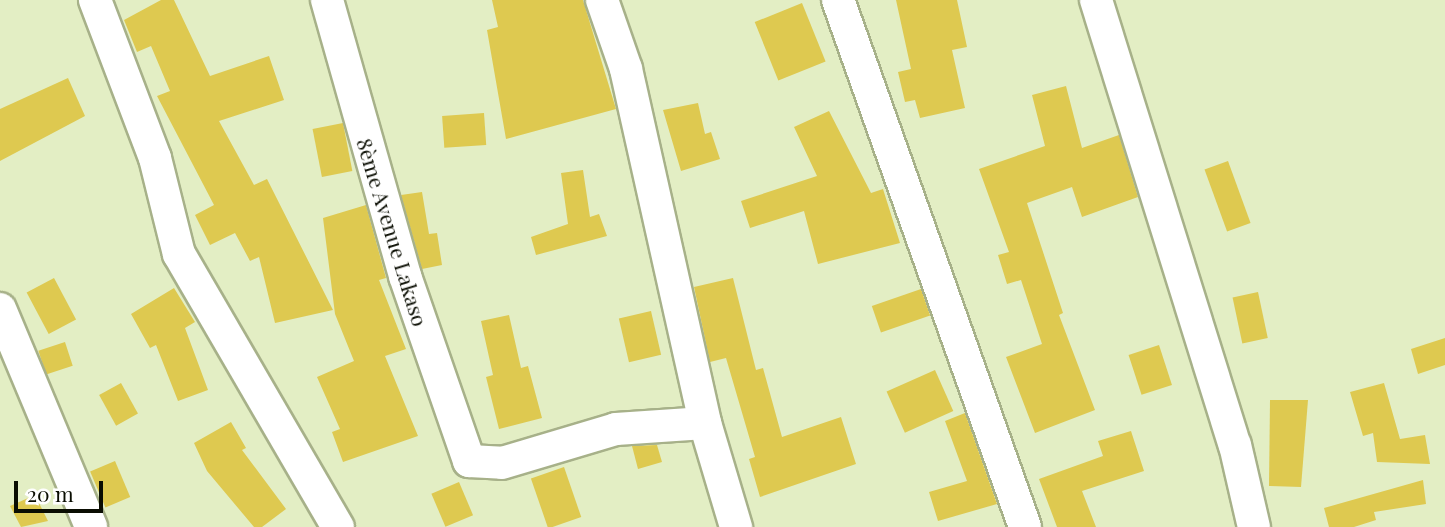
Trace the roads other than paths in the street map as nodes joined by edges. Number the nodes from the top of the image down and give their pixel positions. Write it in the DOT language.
graph roads {
  1 [pos="96,0"];
  2 [pos="327,0"];
  3 [pos="602,0"];
  4 [pos="838,0"];
  5 [pos="1096,0"];
  6 [pos="0,309"];
  7 [pos="705,423"];
  8 [pos="91,527"];
  9 [pos="338,527"];
  10 [pos="736,527"];
  11 [pos="1025,527"];
  12 [pos="1254,527"];
  1 -- 9 [label="street"];
  2 -- 7 [label="street, 8ème Avenue Lakaso"];
  3 -- 7 [label="street"];
  4 -- 11 [label="street"];
  5 -- 12 [label="street"];
  6 -- 8 [label="street"];
  7 -- 10 [label="street"];
}
